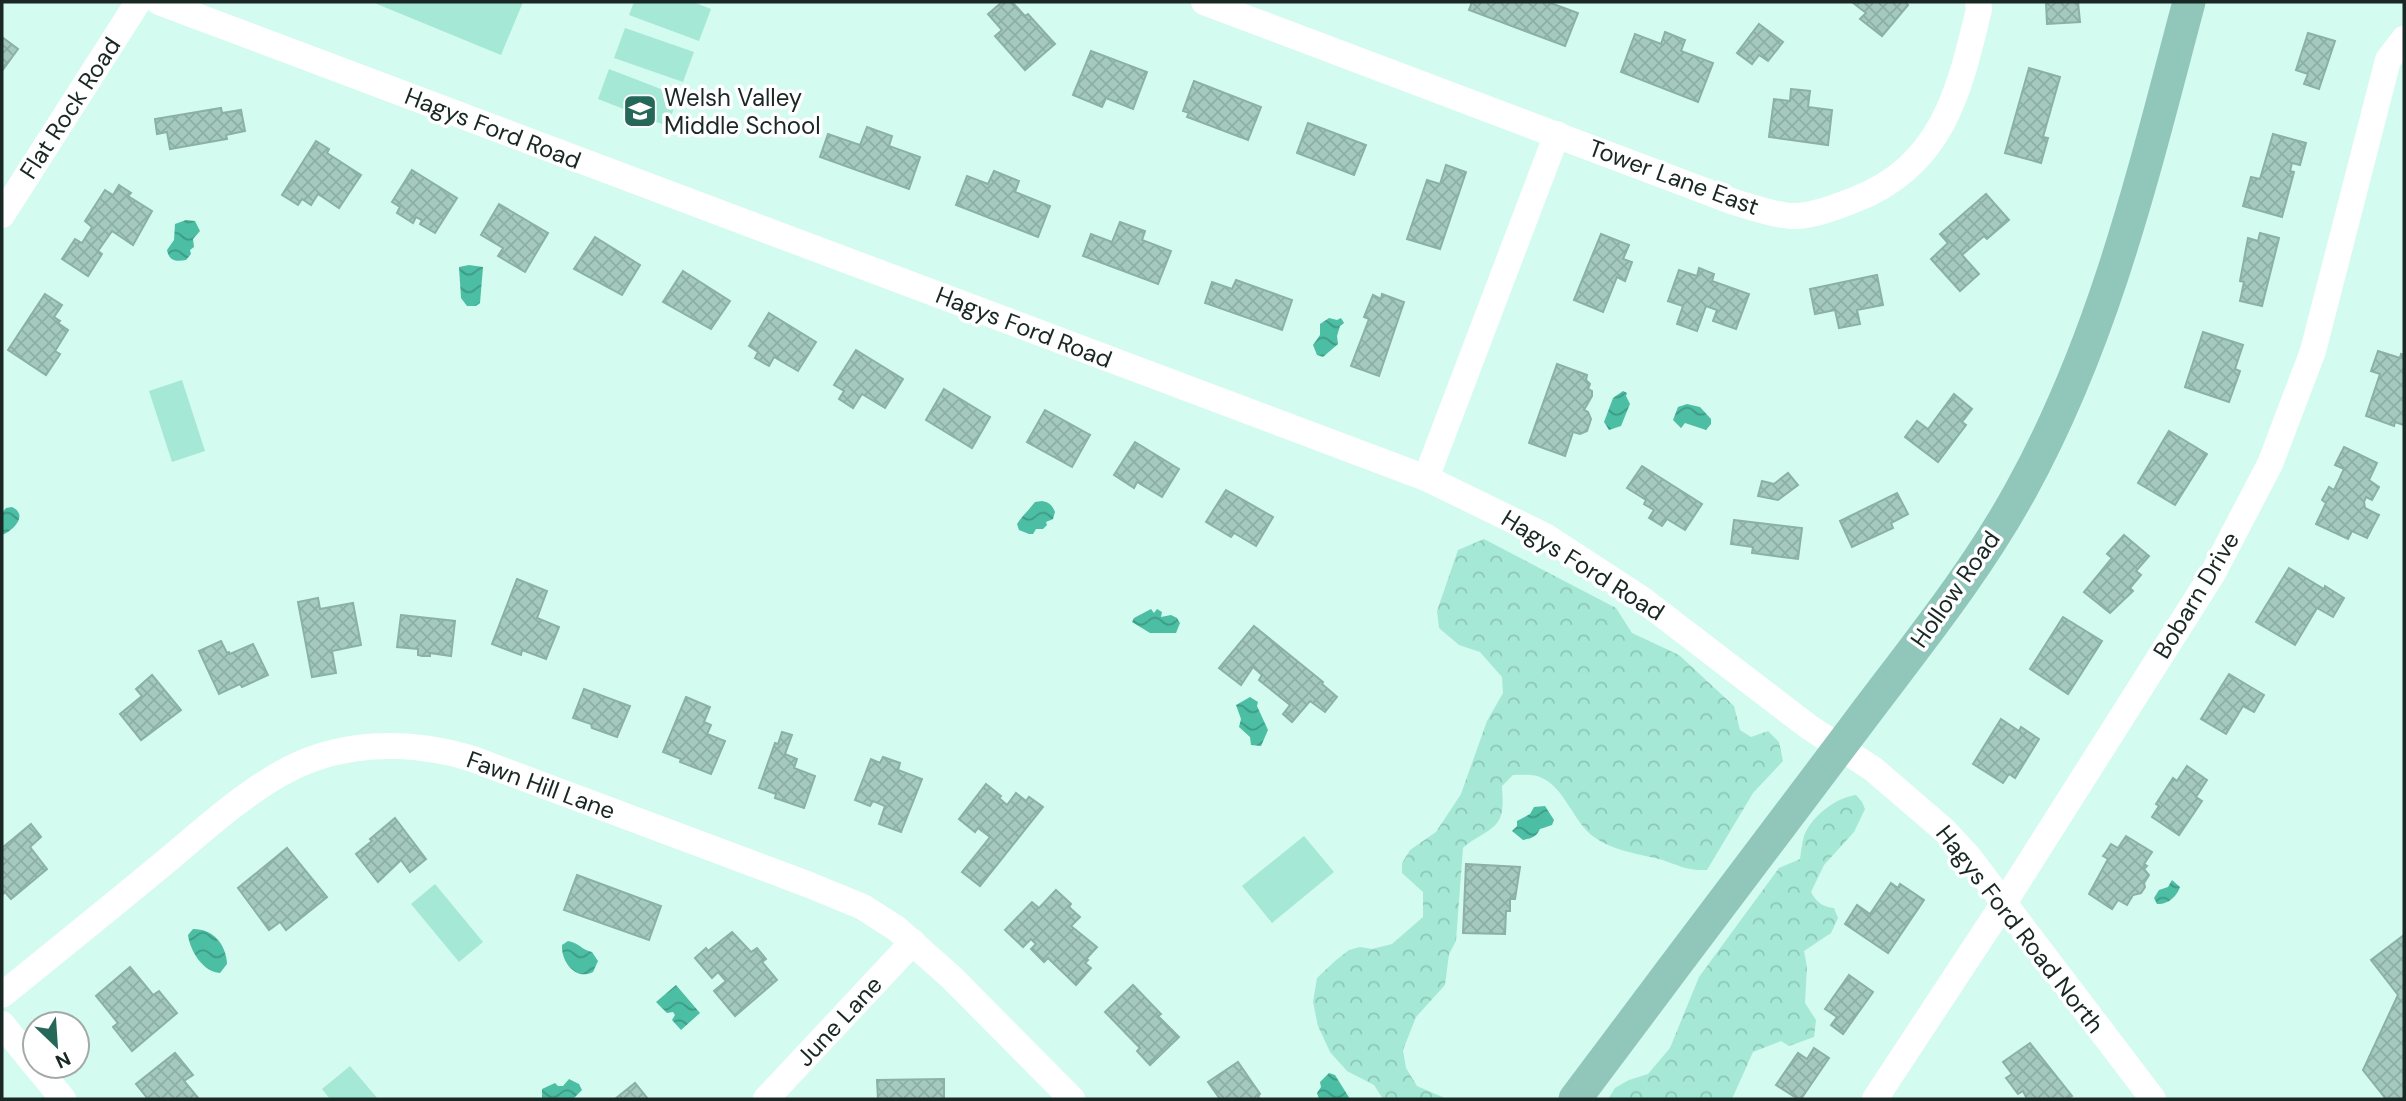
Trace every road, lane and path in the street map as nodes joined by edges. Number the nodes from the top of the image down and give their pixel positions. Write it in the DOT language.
graph roads {
  1 [pos="138,2"];
  2 [pos="159,2"];
  3 [pos="1204,2"];
  4 [pos="1978,2"];
  5 [pos="2189,2"];
  6 [pos="2404,39"];
  7 [pos="1557,134"];
  8 [pos="2,215"];
  9 [pos="1426,478"];
  10 [pos="1839,747"];
  11 [pos="2004,903"];
  12 [pos="912,942"];
  13 [pos="2,995"];
  14 [pos="2,1024"];
  15 [pos="21,1048"];
  16 [pos="47,1080"];
  17 [pos="63,1099"];
  18 [pos="766,1099"];
  19 [pos="1072,1099"];
  20 [pos="1574,1099"];
  21 [pos="1875,1099"];
  22 [pos="2153,1099"];
  1 -- 8 [label="street, Flat Rock Road"];
  2 -- 9 [label="street, Hagys Ford Road"];
  3 -- 7 [label="street, Tower Lane East"];
  4 -- 7 [label="street, Tower Lane East"];
  5 -- 10 [label="main road, Hollow Road"];
  6 -- 11 [label="street, Bobarn Drive"];
  7 -- 9 [label="street, Tower Lane East"];
  9 -- 10 [label="street, Hagys Ford Road"];
  10 -- 11 [label="street, Hagys Ford Road North"];
  10 -- 20 [label="main road, Hollow Road"];
  11 -- 21 [label="street, Bobarn Drive"];
  11 -- 22 [label="street, Hagys Ford Road North"];
  12 -- 13 [label="street, Fawn Hill Lane"];
  12 -- 18 [label="street, June Lane"];
  12 -- 19 [label="street, Fawn Hill Lane"];
  14 -- 15 [label="street"];
  16 -- 17 [label="street"];
}
